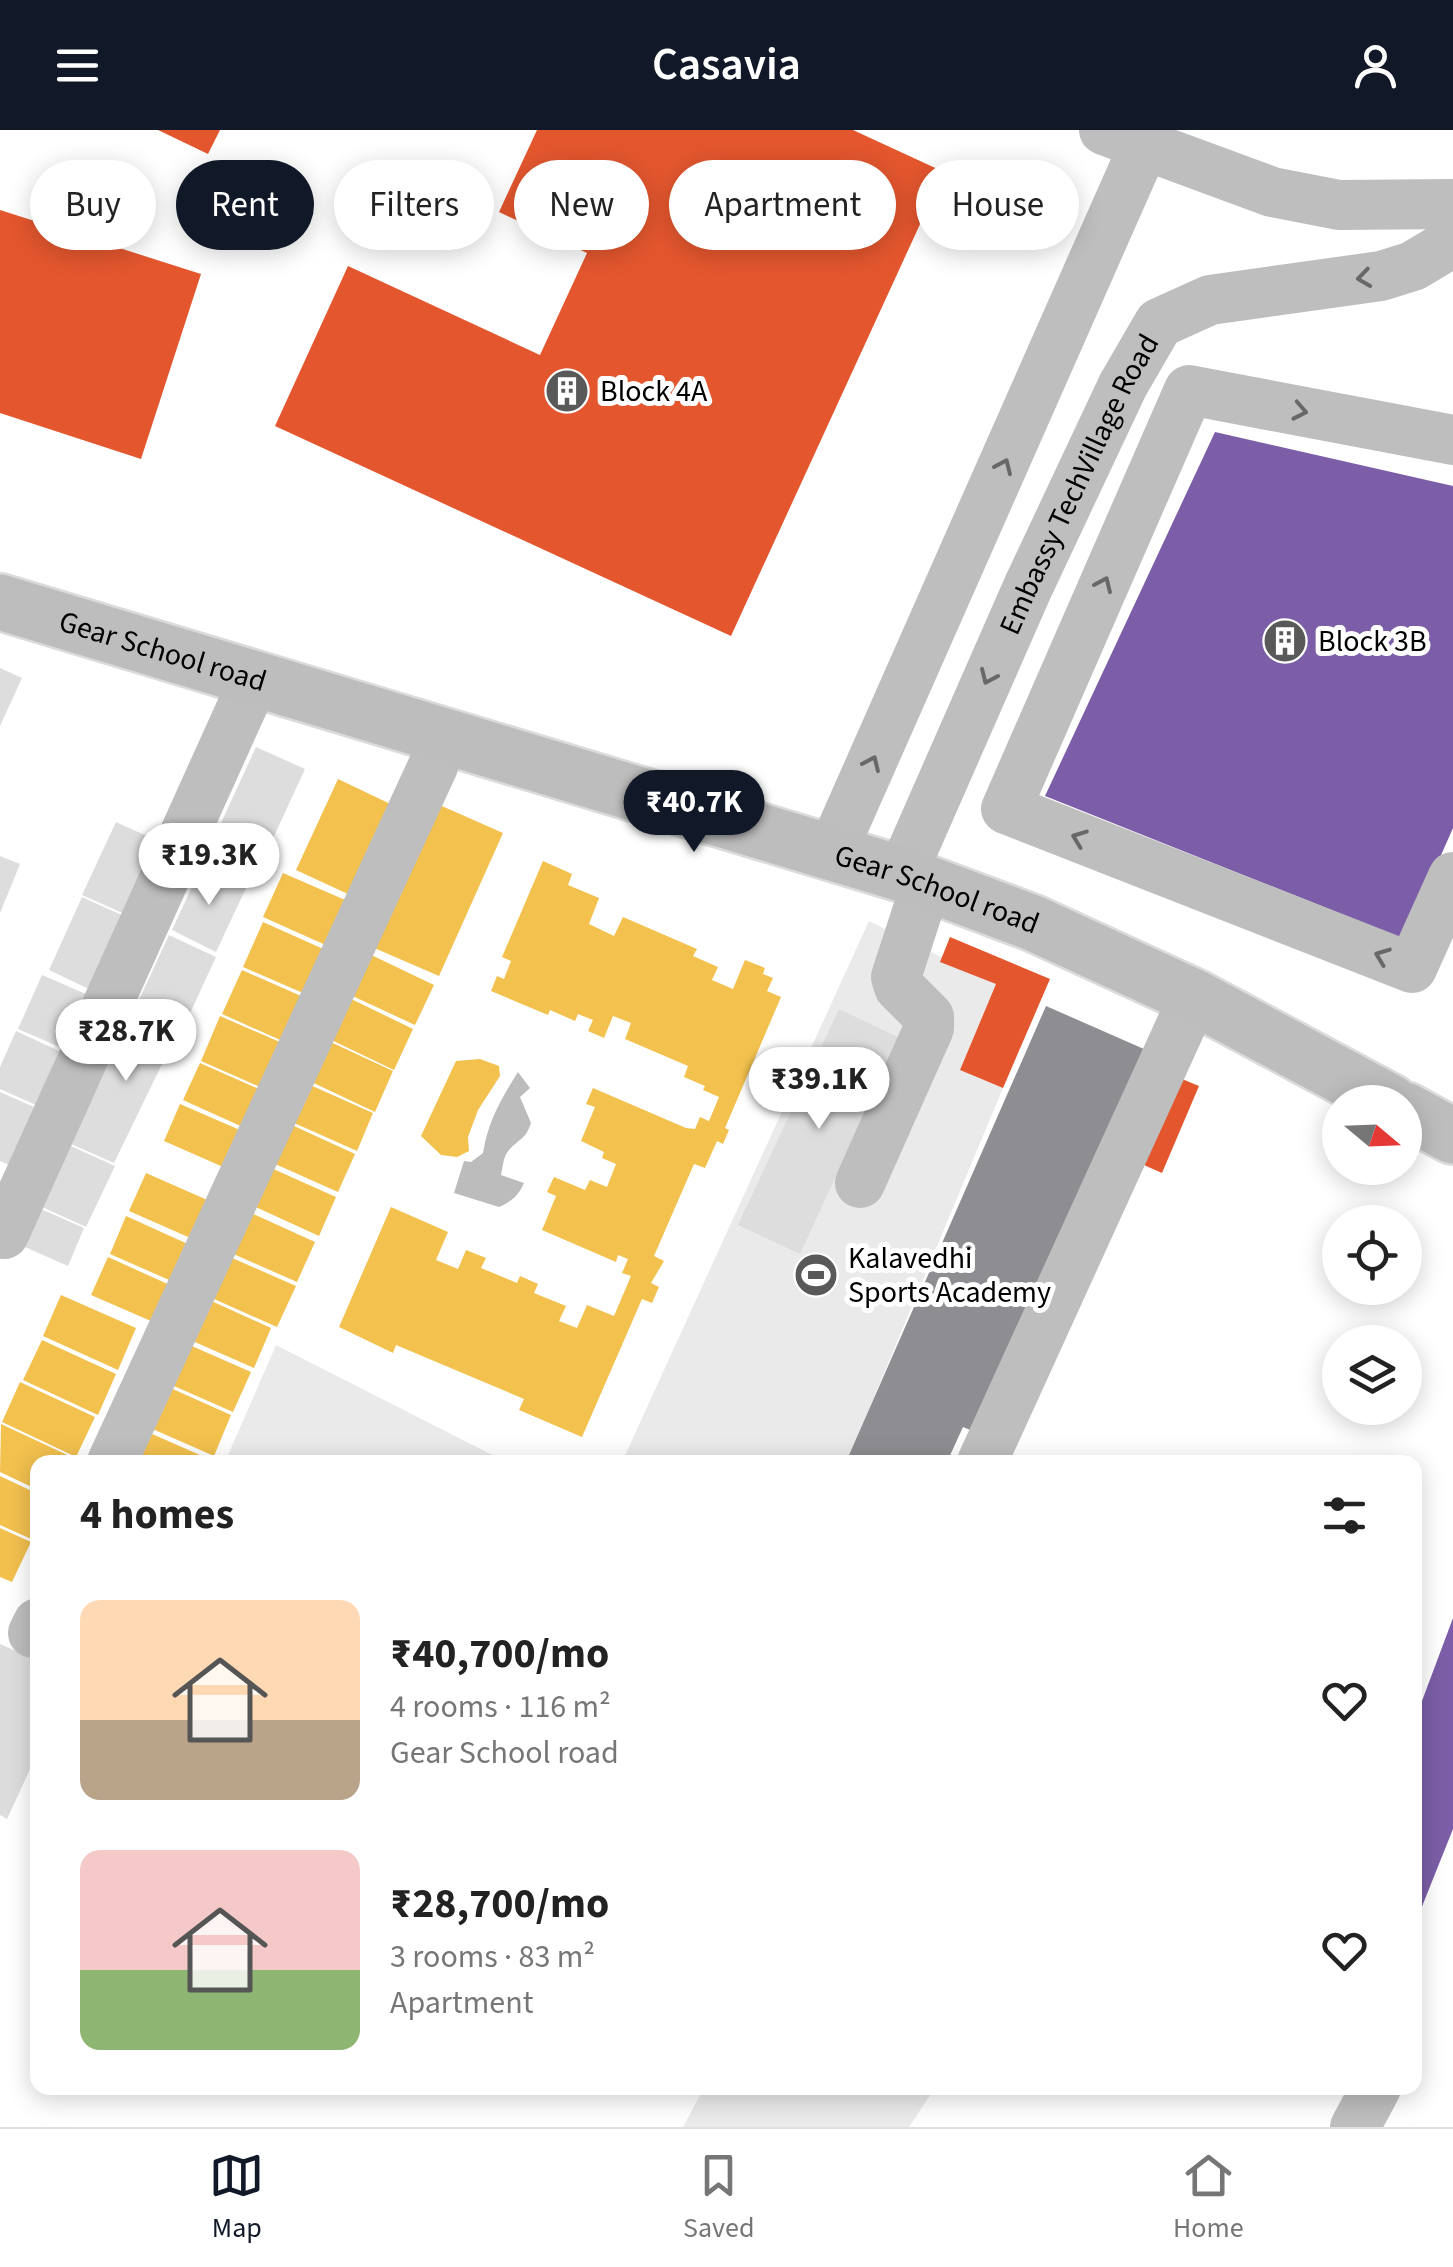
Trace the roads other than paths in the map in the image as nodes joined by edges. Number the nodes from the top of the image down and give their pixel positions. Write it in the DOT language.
graph roads {
  1 [pos="1134,136"];
  2 [pos="1453,204"];
  3 [pos="1440,266"];
  4 [pos="1053,356"];
  5 [pos="1123,385"];
  6 [pos="1453,440"];
  7 [pos="0,602"];
  8 [pos="256,678"];
  9 [pos="443,734"];
  10 [pos="832,852"];
  11 [pos="1453,877"];
  12 [pos="914,880"];
  13 [pos="1194,997"];
  14 [pos="1358,1085"];
  15 [pos="1422,1119"];
  16 [pos="1453,1136"];
  17 [pos="860,1183"];
  18 [pos="4,1234"];
  19 [pos="115,1455"];
  20 [pos="985,1455"];
  21 [pos="1372,2095"];
  22 [pos="1356,2127"];
  1 -- 2 [label="street"];
  1 -- 4 [label="street"];
  3 -- 5 [label="street, Embassy TechVillage Road, one-way"];
  4 -- 5 [label="street"];
  10 -- 4 [label="street, one-way"];
  5 -- 12 [label="street, Embassy TechVillage Road, one-way"];
  11 -- 6 [label="street, one-way"];
  7 -- 8 [label="main road, Gear School road"];
  8 -- 9 [label="main road, Gear School road"];
  8 -- 18 [label="street"];
  9 -- 10 [label="main road, Gear School road"];
  9 -- 19 [label="street"];
  10 -- 12 [label="main road, Gear School road"];
  12 -- 13 [label="main road, Gear School road"];
  12 -- 17 [label="street, Embassy TechVillage Road"];
  13 -- 14 [label="main road, Gear School road"];
  13 -- 20 [label="street"];
  15 -- 16 [label="main road"];
  21 -- 22 [label="street"];
}
